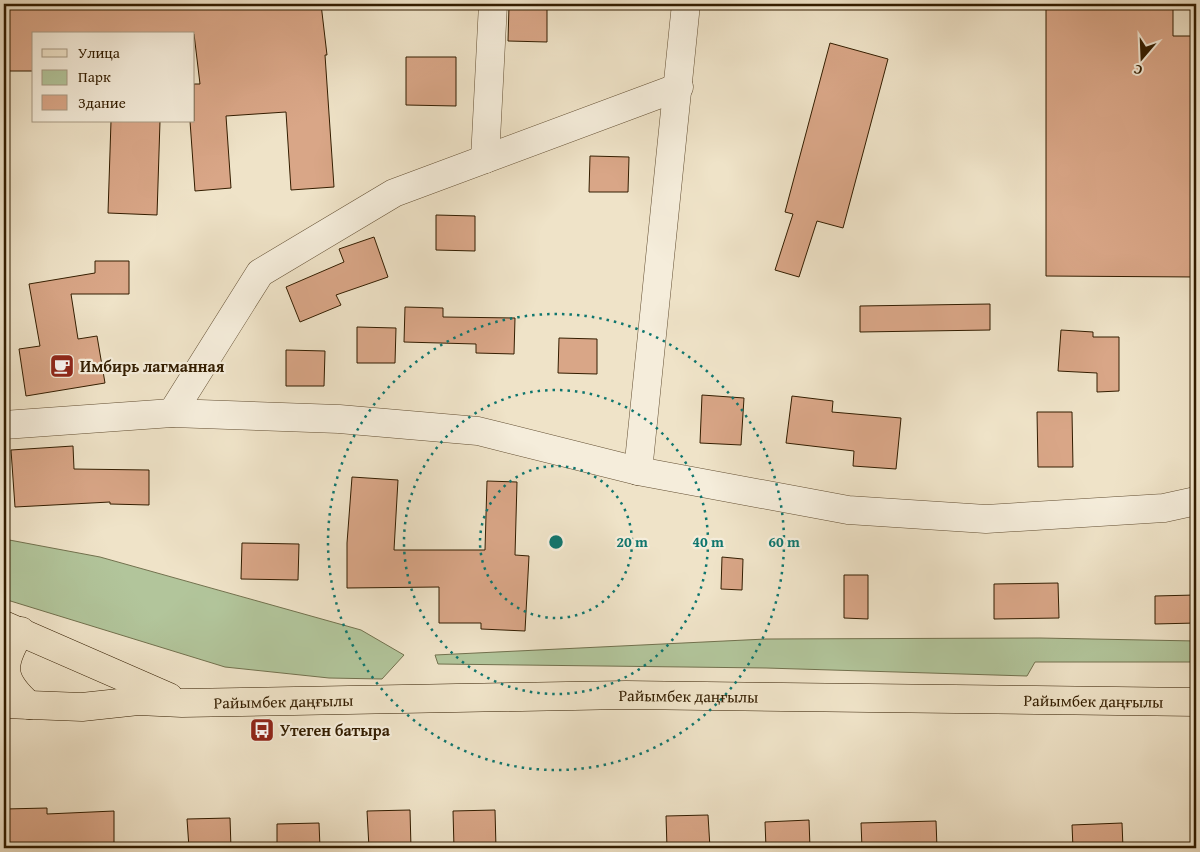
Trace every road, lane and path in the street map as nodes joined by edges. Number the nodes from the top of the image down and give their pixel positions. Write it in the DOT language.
graph roads {
  1 [pos="493,4"];
  2 [pos="686,4"];
  3 [pos="678,87"];
  4 [pos="485,159"];
  5 [pos="172,412"];
  6 [pos="4,425"];
  7 [pos="638,471"];
  8 [pos="1196,501"];
  9 [pos="12,628"];
  10 [pos="1196,702"];
  11 [pos="182,703"];
  12 [pos="16,704"];
  1 -- 4 [label="street"];
  2 -- 3 [label="street"];
  3 -- 4 [label="street"];
  3 -- 7 [label="street"];
  4 -- 5 [label="street"];
  5 -- 6 [label="street"];
  5 -- 7 [label="street"];
  7 -- 8 [label="street"];
  9 -- 11 [label="main road, Райымбек даңғылы"];
  9 -- 12 [label="main road"];
  10 -- 11 [label="main road, Райымбек даңғылы"];
  11 -- 12 [label="main road, Райымбек даңғылы"];
}
